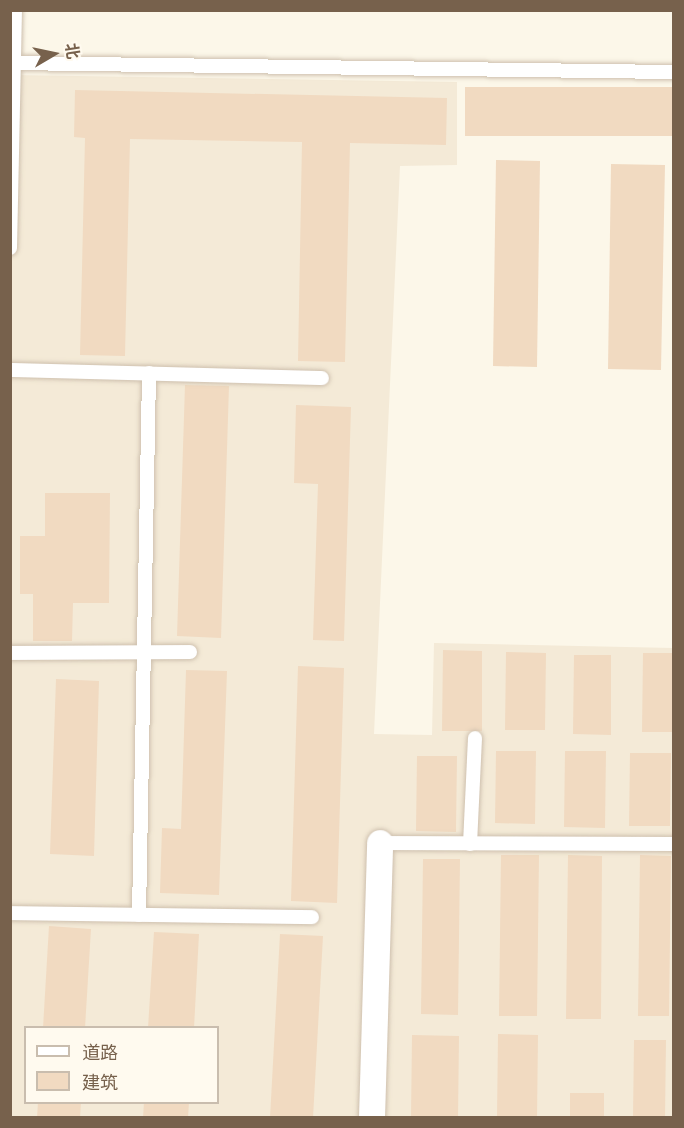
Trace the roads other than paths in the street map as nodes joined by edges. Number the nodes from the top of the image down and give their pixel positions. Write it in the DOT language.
graph roads {
  1 [pos="15,10"];
  2 [pos="12,63"];
  3 [pos="674,72"];
  4 [pos="10,248"];
  5 [pos="10,370"];
  6 [pos="149,373"];
  7 [pos="322,378"];
  8 [pos="10,652"];
  9 [pos="144,652"];
  10 [pos="190,652"];
  11 [pos="475,738"];
  12 [pos="380,843"];
  13 [pos="470,844"];
  14 [pos="674,844"];
  15 [pos="10,913"];
  16 [pos="139,915"];
  17 [pos="312,918"];
  18 [pos="372,1118"];
  1 -- 2 [label="lane"];
  2 -- 3 [label="lane"];
  2 -- 4 [label="lane"];
  5 -- 6 [label="lane"];
  6 -- 7 [label="lane"];
  6 -- 9 [label="lane"];
  8 -- 9 [label="lane"];
  9 -- 10 [label="lane"];
  9 -- 16 [label="lane"];
  11 -- 13 [label="lane"];
  12 -- 13 [label="lane"];
  12 -- 18 [label="street"];
  13 -- 14 [label="lane"];
  15 -- 16 [label="lane"];
  16 -- 17 [label="lane"];
}
